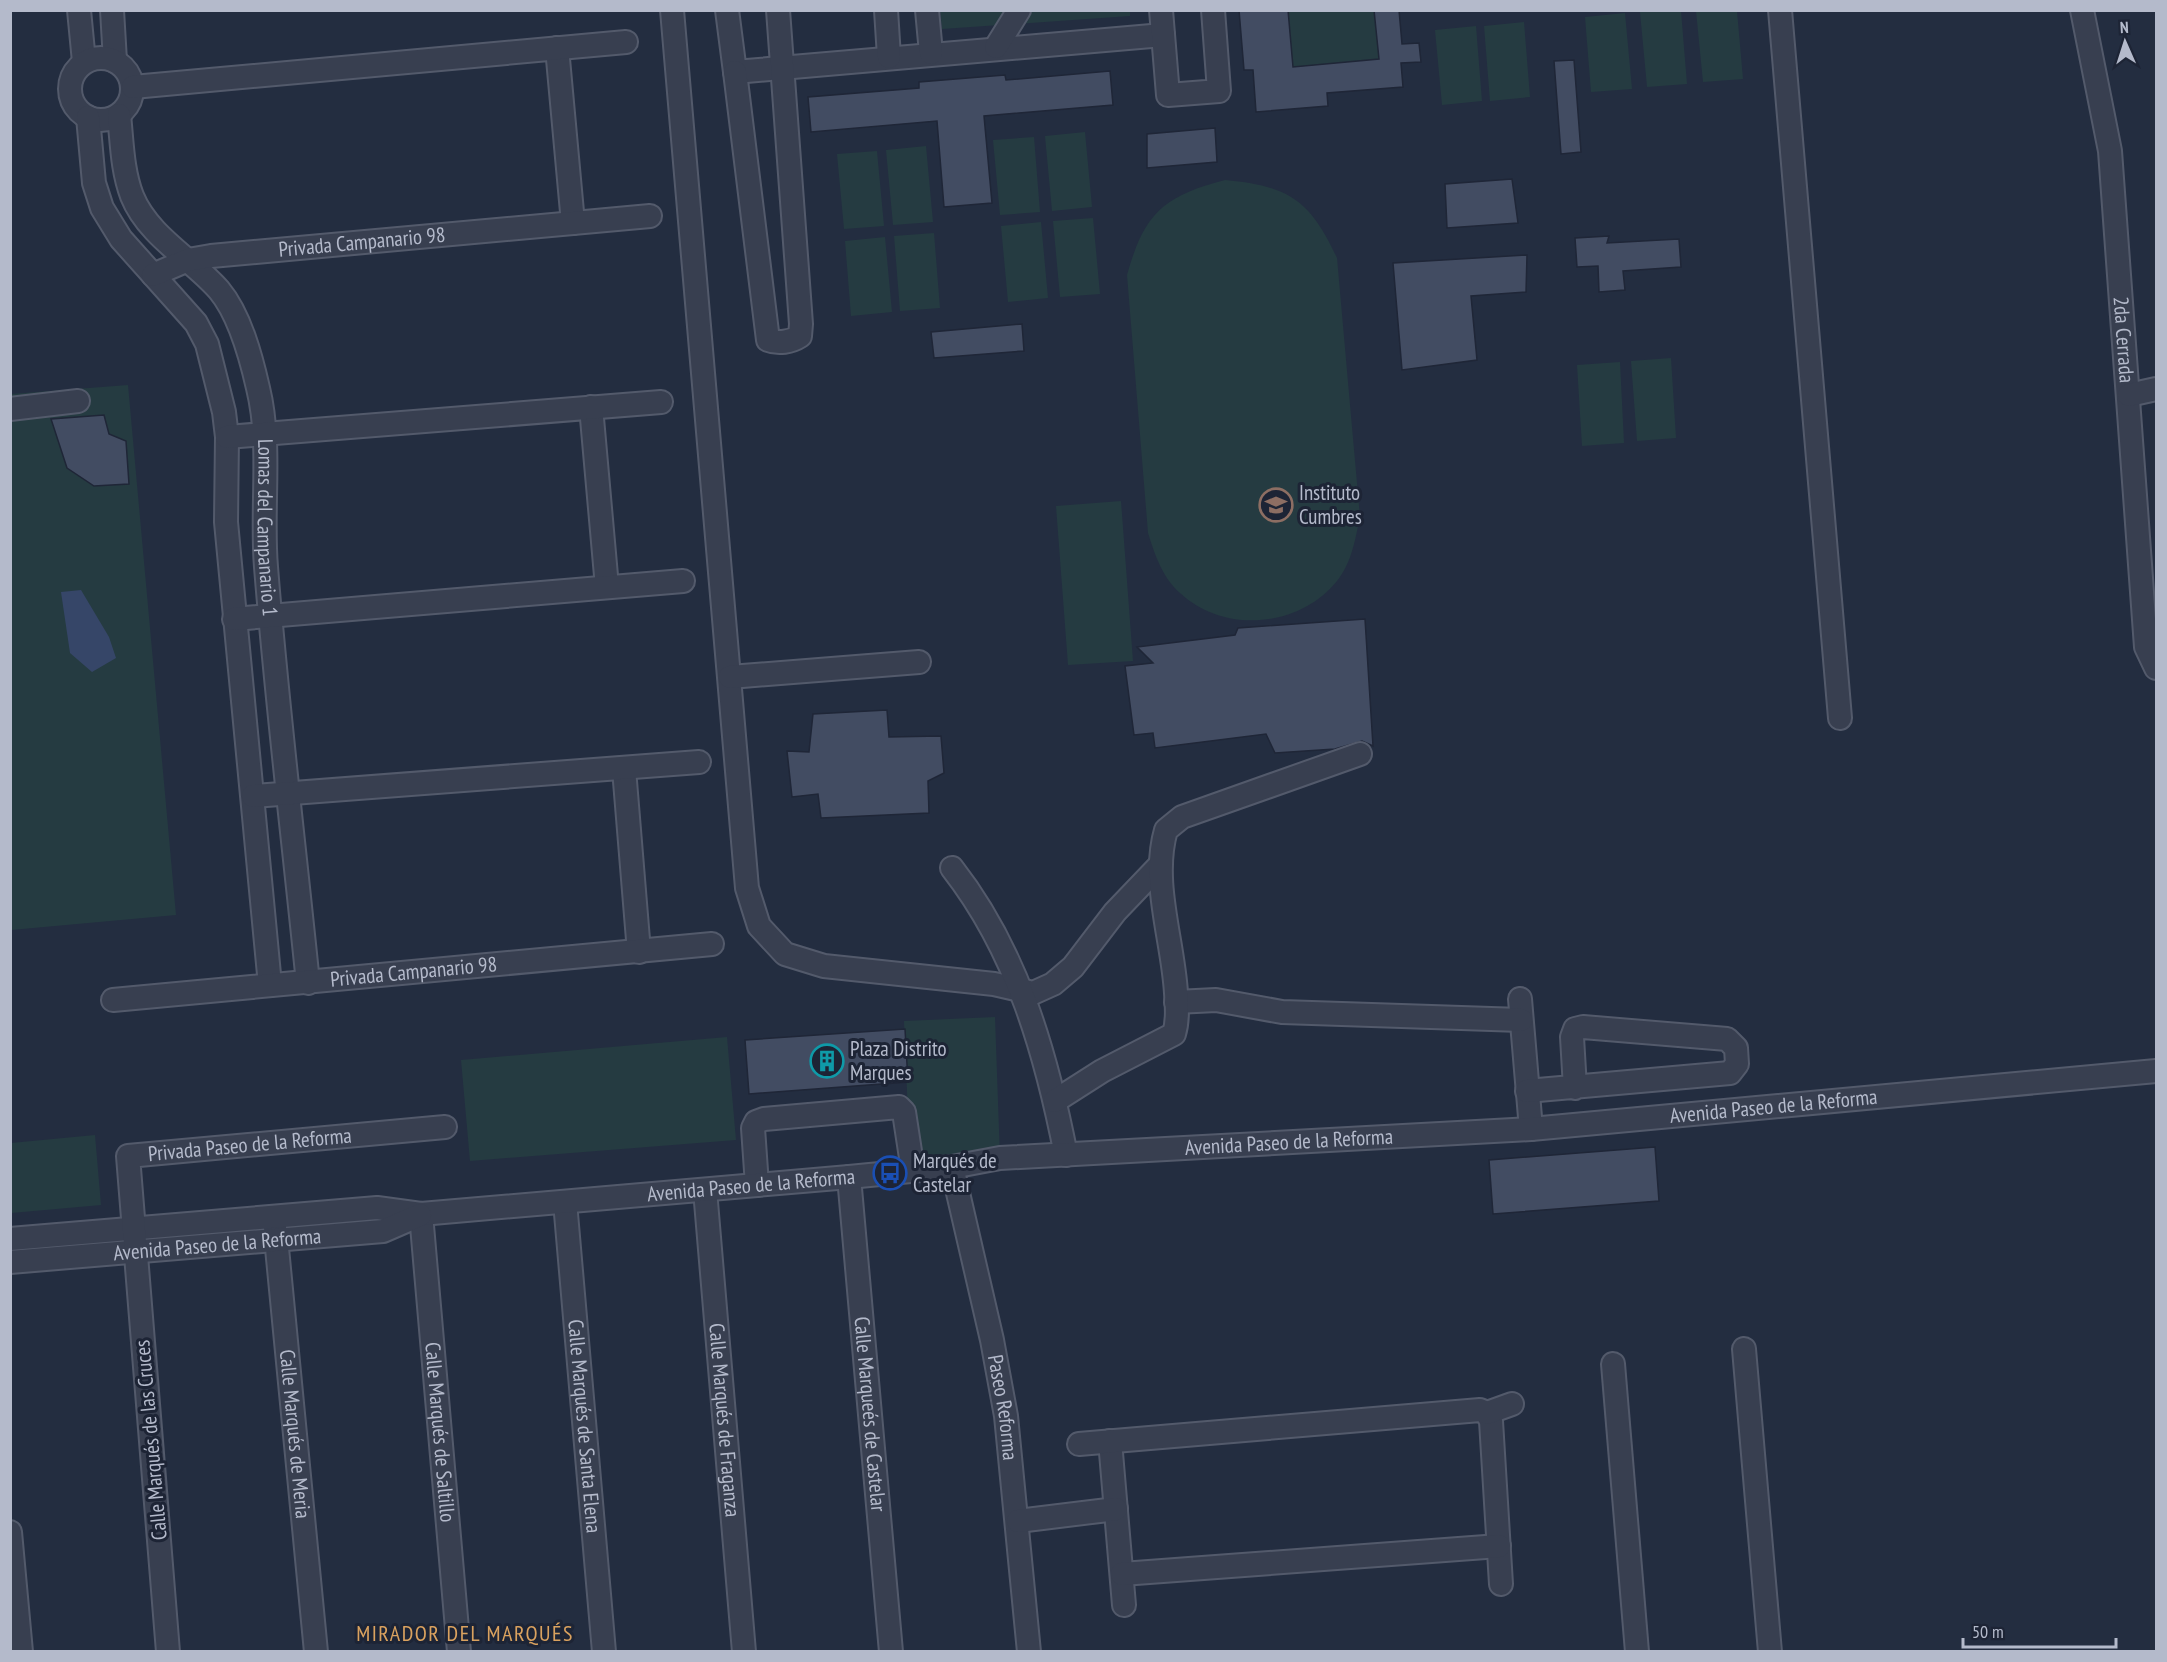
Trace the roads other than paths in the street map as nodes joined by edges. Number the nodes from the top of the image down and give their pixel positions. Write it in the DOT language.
graph roads {
  1 [pos="79,10"];
  2 [pos="112,10"];
  3 [pos="672,10"];
  4 [pos="727,10"];
  5 [pos="778,10"];
  6 [pos="886,10"];
  7 [pos="927,10"];
  8 [pos="1019,10"];
  9 [pos="1161,10"];
  10 [pos="1213,10"];
  11 [pos="1780,10"];
  12 [pos="2082,10"];
  13 [pos="1163,35"];
  14 [pos="626,42"];
  15 [pos="996,47"];
  16 [pos="557,48"];
  17 [pos="931,53"];
  18 [pos="889,57"];
  19 [pos="115,61"];
  20 [pos="84,62"];
  21 [pos="782,66"];
  22 [pos="735,72"];
  23 [pos="133,87"];
  24 [pos="119,115"];
  25 [pos="88,117"];
  26 [pos="650,216"];
  27 [pos="573,223"];
  28 [pos="188,260"];
  29 [pos="153,276"];
  30 [pos="2157,388"];
  31 [pos="2129,395"];
  32 [pos="78,401"];
  33 [pos="661,402"];
  34 [pos="591,407"];
  35 [pos="10,409"];
  36 [pos="264,435"];
  37 [pos="227,437"];
  38 [pos="683,580"];
  39 [pos="607,587"];
  40 [pos="270,617"];
  41 [pos="234,619"];
  42 [pos="919,662"];
  43 [pos="2157,668"];
  44 [pos="730,677"];
  45 [pos="1840,718"];
  46 [pos="1360,754"];
  47 [pos="699,762"];
  48 [pos="624,768"];
  49 [pos="288,794"];
  50 [pos="253,796"];
  51 [pos="1160,865"];
  52 [pos="952,868"];
  53 [pos="712,944"];
  54 [pos="639,952"];
  55 [pos="308,983"];
  56 [pos="270,985"];
  57 [pos="1022,991"];
  58 [pos="113,1000"];
  59 [pos="1176,1002"];
  60 [pos="2157,1071"];
  61 [pos="1575,1088"];
  62 [pos="1527,1091"];
  63 [pos="1055,1101"];
  64 [pos="445,1127"];
  65 [pos="1531,1129"];
  66 [pos="1066,1155"];
  67 [pos="952,1167"];
  68 [pos="913,1171"];
  69 [pos="849,1177"];
  70 [pos="757,1185"];
  71 [pos="705,1190"];
  72 [pos="565,1202"];
  73 [pos="422,1214"];
  74 [pos="275,1228"];
  75 [pos="10,1239"];
  76 [pos="134,1239"];
  77 [pos="10,1262"];
  78 [pos="1744,1349"];
  79 [pos="1613,1364"];
  80 [pos="1512,1404"];
  81 [pos="1487,1413"];
  82 [pos="1110,1441"];
  83 [pos="1079,1444"];
  84 [pos="1116,1509"];
  85 [pos="1018,1521"];
  86 [pos="10,1532"];
  87 [pos="1499,1546"];
  88 [pos="1122,1574"];
  89 [pos="1501,1584"];
  90 [pos="1124,1605"];
  91 [pos="21,1652"];
  92 [pos="168,1652"];
  93 [pos="316,1652"];
  94 [pos="459,1652"];
  95 [pos="604,1652"];
  96 [pos="744,1652"];
  97 [pos="891,1652"];
  98 [pos="1029,1652"];
  99 [pos="1637,1652"];
  100 [pos="1770,1652"];
  1 -- 20 [label="street"];
  2 -- 19 [label="street"];
  3 -- 44 [label="street"];
  4 -- 22 [label="street"];
  5 -- 21 [label="street"];
  6 -- 18 [label="street"];
  7 -- 17 [label="street"];
  8 -- 15 [label="street"];
  9 -- 13 [label="street"];
  10 -- 13 [label="street"];
  11 -- 45 [label="street"];
  12 -- 31 [label="street, 2da Cerrada"];
  13 -- 15 [label="street"];
  14 -- 16 [label="street"];
  15 -- 17 [label="street"];
  16 -- 23 [label="street"];
  16 -- 27 [label="street"];
  17 -- 18 [label="street"];
  18 -- 21 [label="street"];
  19 -- 20 [label="street"];
  19 -- 23 [label="street"];
  20 -- 25 [label="street"];
  21 -- 22 [label="street"];
  21 -- 22 [label="street"];
  23 -- 24 [label="street"];
  24 -- 25 [label="street"];
  24 -- 28 [label="street, Lomas del Campanario 1"];
  25 -- 29 [label="street, Lomas del Campanario 1"];
  26 -- 27 [label="street, Privada Campanario 98"];
  27 -- 28 [label="street, Privada Campanario 98"];
  28 -- 29 [label="street, Privada Campanario 98"];
  28 -- 36 [label="street, Lomas del Campanario 1"];
  29 -- 37 [label="street, Lomas del Campanario 1"];
  30 -- 31 [label="street"];
  31 -- 43 [label="street, 2da Cerrada"];
  32 -- 35 [label="street"];
  33 -- 34 [label="street"];
  34 -- 36 [label="street"];
  34 -- 39 [label="street"];
  36 -- 37 [label="street"];
  36 -- 40 [label="street, Lomas del Campanario 1"];
  37 -- 41 [label="street, Lomas del Campanario 1"];
  38 -- 39 [label="street"];
  39 -- 40 [label="street"];
  40 -- 41 [label="street"];
  40 -- 49 [label="street, Lomas del Campanario 1"];
  41 -- 50 [label="street, Lomas del Campanario 1"];
  42 -- 44 [label="street"];
  44 -- 57 [label="street"];
  46 -- 51 [label="street"];
  47 -- 48 [label="street"];
  48 -- 49 [label="street"];
  48 -- 54 [label="street"];
  49 -- 50 [label="street"];
  49 -- 55 [label="street, Lomas del Campanario 1"];
  50 -- 56 [label="street, Lomas del Campanario 1"];
  51 -- 57 [label="street"];
  51 -- 59 [label="street"];
  52 -- 57 [label="street"];
  53 -- 54 [label="street, Privada Campanario 98"];
  54 -- 55 [label="street, Privada Campanario 98"];
  55 -- 56 [label="street, Privada Campanario 98"];
  56 -- 58 [label="street, Privada Campanario 98"];
  57 -- 63 [label="street"];
  59 -- 62 [label="street"];
  59 -- 63 [label="street"];
  60 -- 65 [label="street, Avenida Paseo de la Reforma"];
  61 -- 61 [label="street"];
  61 -- 62 [label="street"];
  62 -- 65 [label="street"];
  63 -- 66 [label="street"];
  64 -- 76 [label="street, Privada Paseo de la Reforma"];
  65 -- 66 [label="street, Avenida Paseo de la Reforma"];
  66 -- 67 [label="street, Avenida Paseo de la Reforma"];
  67 -- 68 [label="street, Avenida Paseo de la Reforma"];
  67 -- 85 [label="street, Paseo Reforma"];
  68 -- 69 [label="street, Avenida Paseo de la Reforma"];
  68 -- 70 [label="street"];
  69 -- 70 [label="street, Avenida Paseo de la Reforma"];
  69 -- 97 [label="street, Calle Marqueés de Castelar"];
  70 -- 71 [label="street, Avenida Paseo de la Reforma"];
  71 -- 72 [label="street, Avenida Paseo de la Reforma"];
  71 -- 96 [label="street, Calle Marqués de Fraganza"];
  72 -- 73 [label="street, Avenida Paseo de la Reforma"];
  72 -- 95 [label="street, Calle Marqués de Santa Elena"];
  73 -- 74 [label="street, Avenida Paseo de la Reforma"];
  73 -- 94 [label="street, Calle Marqués de Saltillo"];
  74 -- 76 [label="street, Avenida Paseo de la Reforma"];
  74 -- 93 [label="street, Calle Marqués de Meria"];
  75 -- 76 [label="street, Avenida Paseo de la Reforma"];
  76 -- 77 [label="street, Avenida Paseo de la Reforma"];
  76 -- 92 [label="street, Calle Marqués de las Cruces"];
  78 -- 100 [label="street"];
  79 -- 99 [label="street"];
  80 -- 81 [label="street"];
  81 -- 82 [label="street"];
  81 -- 87 [label="street"];
  82 -- 83 [label="street"];
  82 -- 84 [label="street"];
  84 -- 85 [label="street"];
  84 -- 88 [label="street"];
  85 -- 98 [label="street, Paseo Reforma"];
  86 -- 91 [label="street"];
  87 -- 88 [label="street"];
  87 -- 89 [label="street"];
  88 -- 90 [label="street"];
}
